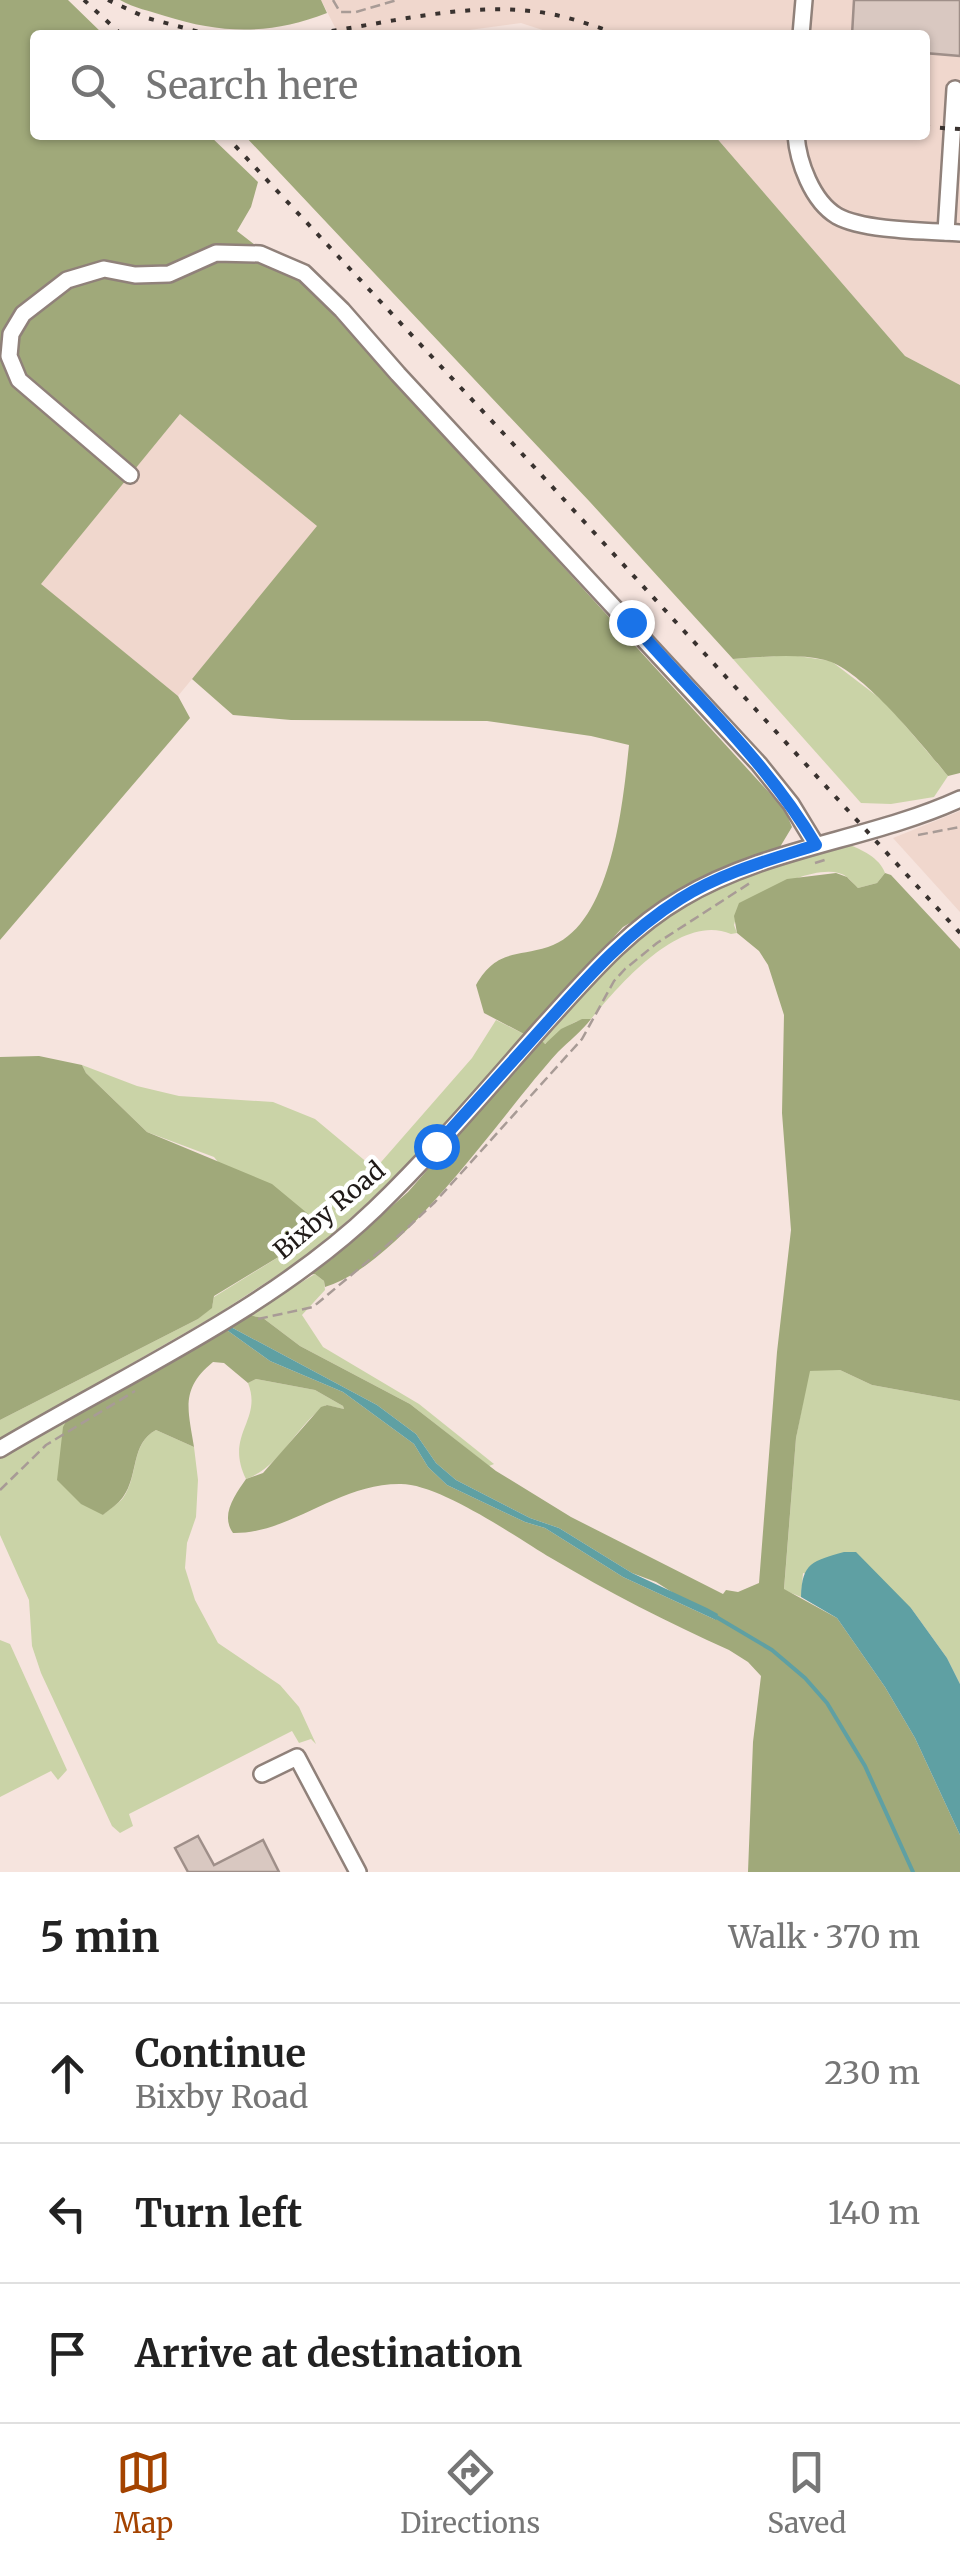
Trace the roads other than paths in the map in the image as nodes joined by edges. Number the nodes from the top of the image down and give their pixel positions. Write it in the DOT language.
graph roads {
  1 [pos="804,0"];
  2 [pos="802,30"];
  3 [pos="956,89"];
  4 [pos="796,140"];
  5 [pos="953,232"];
  6 [pos="130,475"];
  7 [pos="960,800"];
  8 [pos="816,845"];
  9 [pos="0,1449"];
  10 [pos="262,1774"];
  11 [pos="358,1872"];
  1 -- 2 [label="street"];
  3 -- 5 [label="street"];
  4 -- 5 [label="street"];
  6 -- 8 [label="street"];
  7 -- 8 [label="street, Bixby Road"];
  8 -- 9 [label="street, Bixby Road"];
  10 -- 11 [label="street"];
}
